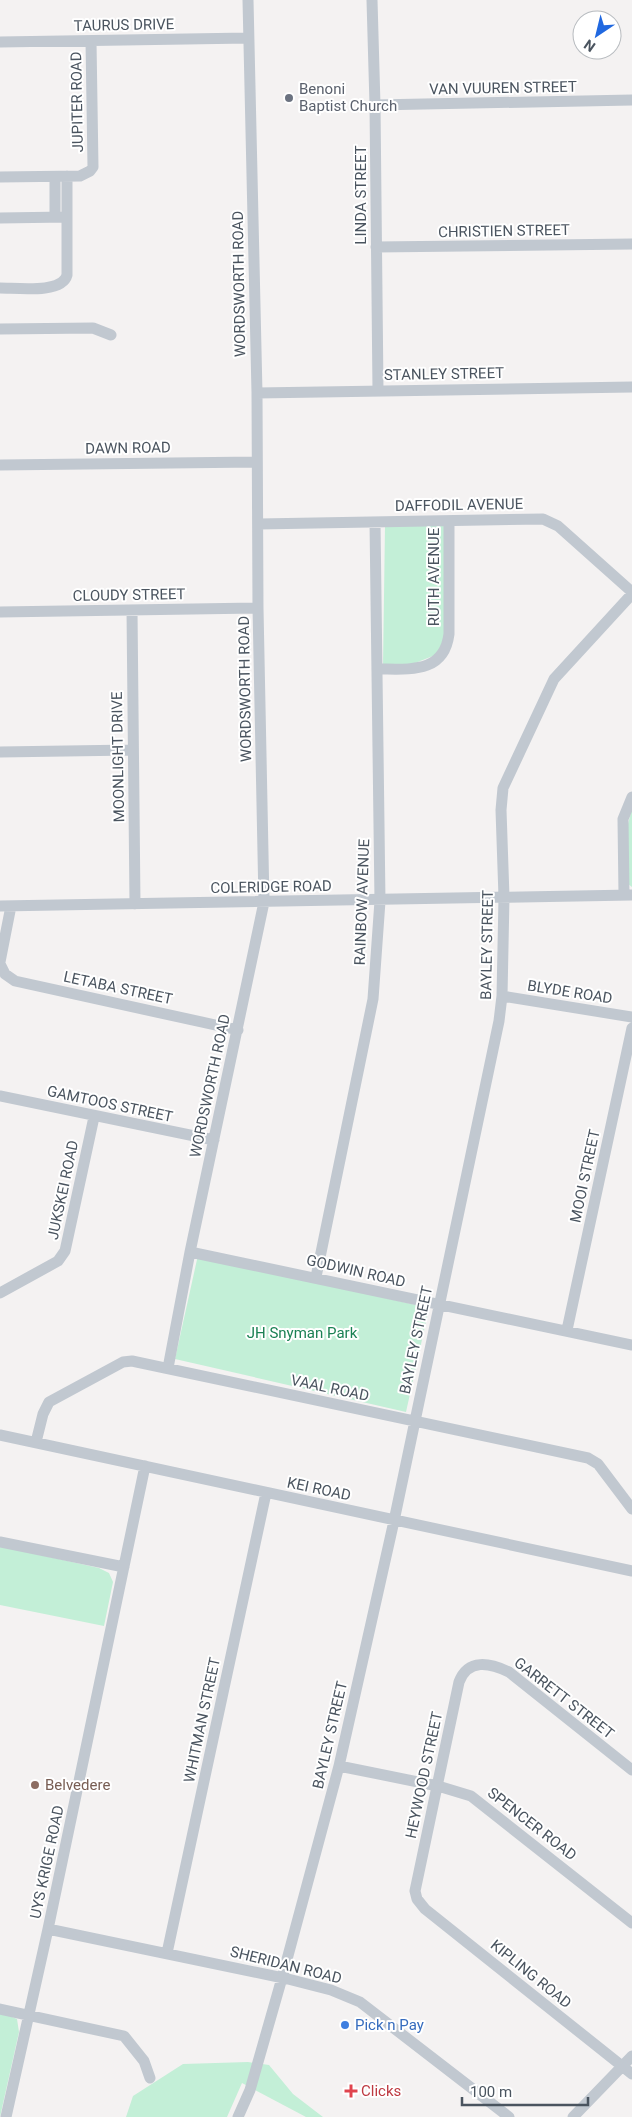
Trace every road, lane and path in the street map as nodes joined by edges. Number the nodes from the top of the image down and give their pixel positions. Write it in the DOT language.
graph roads {
  1 [pos="248,0"];
  2 [pos="372,0"];
  3 [pos="248,38"];
  4 [pos="91,41"];
  5 [pos="0,42"];
  6 [pos="632,100"];
  7 [pos="375,105"];
  8 [pos="55,176"];
  9 [pos="67,176"];
  10 [pos="0,177"];
  11 [pos="60,217"];
  12 [pos="0,218"];
  13 [pos="632,244"];
  14 [pos="376,247"];
  15 [pos="0,288"];
  16 [pos="0,329"];
  17 [pos="111,335"];
  18 [pos="632,386"];
  19 [pos="378,390"];
  20 [pos="257,393"];
  21 [pos="257,462"];
  22 [pos="0,465"];
  23 [pos="449,521"];
  24 [pos="375,522"];
  25 [pos="259,524"];
  26 [pos="632,593"];
  27 [pos="258,608"];
  28 [pos="132,610"];
  29 [pos="0,612"];
  30 [pos="378,669"];
  31 [pos="132,750"];
  32 [pos="0,752"];
  33 [pos="632,797"];
  34 [pos="628,895"];
  35 [pos="504,897"];
  36 [pos="380,901"];
  37 [pos="264,902"];
  38 [pos="136,904"];
  39 [pos="5,906"];
  40 [pos="0,963"];
  41 [pos="502,996"];
  42 [pos="632,1017"];
  43 [pos="632,1028"];
  44 [pos="238,1030"];
  45 [pos="0,1096"];
  46 [pos="94,1117"];
  47 [pos="214,1140"];
  48 [pos="190,1252"];
  49 [pos="316,1277"];
  50 [pos="0,1294"];
  51 [pos="438,1305"];
  52 [pos="568,1330"];
  53 [pos="632,1345"];
  54 [pos="168,1368"];
  55 [pos="414,1422"];
  56 [pos="0,1435"];
  57 [pos="36,1442"];
  58 [pos="145,1466"];
  59 [pos="266,1493"];
  60 [pos="632,1509"];
  61 [pos="394,1521"];
  62 [pos="0,1542"];
  63 [pos="124,1567"];
  64 [pos="632,1571"];
  65 [pos="472,1666"];
  66 [pos="340,1766"];
  67 [pos="632,1770"];
  68 [pos="438,1786"];
  69 [pos="416,1894"];
  70 [pos="632,1923"];
  71 [pos="48,1929"];
  72 [pos="167,1953"];
  73 [pos="282,1978"];
  74 [pos="0,2009"];
  75 [pos="27,2015"];
  76 [pos="632,2056"];
  77 [pos="622,2066"];
  78 [pos="632,2074"];
  79 [pos="150,2078"];
  80 [pos="6,2117"];
  81 [pos="238,2117"];
  82 [pos="509,2117"];
  83 [pos="573,2117"];
  1 -- 3 [label="street, WORDSWORTH ROAD"];
  2 -- 7 [label="street, LINDA STREET"];
  3 -- 4 [label="street, TAURUS DRIVE"];
  3 -- 20 [label="street, WORDSWORTH ROAD"];
  4 -- 5 [label="street, TAURUS DRIVE"];
  4 -- 9 [label="street, JUPITER ROAD"];
  6 -- 7 [label="street, VAN VUUREN STREET"];
  7 -- 14 [label="street, LINDA STREET"];
  8 -- 9 [label="street"];
  8 -- 10 [label="street"];
  8 -- 11 [label="street"];
  9 -- 11 [label="street"];
  11 -- 12 [label="street"];
  11 -- 15 [label="street"];
  13 -- 14 [label="street, CHRISTIEN STREET"];
  14 -- 19 [label="street, LINDA STREET"];
  16 -- 17 [label="street"];
  18 -- 19 [label="street, STANLEY STREET"];
  19 -- 20 [label="street, STANLEY STREET"];
  20 -- 21 [label="street, WORDSWORTH ROAD"];
  21 -- 22 [label="street, DAWN ROAD"];
  21 -- 25 [label="street, WORDSWORTH ROAD"];
  23 -- 24 [label="street, DAFFODIL AVENUE"];
  23 -- 26 [label="street, DAFFODIL AVENUE"];
  23 -- 30 [label="street, RUTH AVENUE"];
  24 -- 25 [label="street, DAFFODIL AVENUE"];
  24 -- 30 [label="street, RAINBOW AVENUE"];
  25 -- 27 [label="street, WORDSWORTH ROAD"];
  26 -- 35 [label="street, BAYLEY STREET"];
  27 -- 28 [label="street, CLOUDY STREET"];
  27 -- 37 [label="street, WORDSWORTH ROAD"];
  28 -- 29 [label="street, CLOUDY STREET"];
  28 -- 31 [label="street, MOONLIGHT DRIVE"];
  30 -- 36 [label="street, RAINBOW AVENUE"];
  31 -- 32 [label="street"];
  31 -- 38 [label="street, MOONLIGHT DRIVE"];
  33 -- 34 [label="street"];
  34 -- 35 [label="street, COLERIDGE ROAD"];
  35 -- 36 [label="street, COLERIDGE ROAD"];
  35 -- 41 [label="street, BAYLEY STREET"];
  36 -- 37 [label="street, COLERIDGE ROAD"];
  36 -- 49 [label="street, RAINBOW AVENUE"];
  37 -- 38 [label="street, COLERIDGE ROAD"];
  37 -- 44 [label="street, WORDSWORTH ROAD"];
  38 -- 39 [label="street, COLERIDGE ROAD"];
  39 -- 40 [label="street, LETABA STREET"];
  40 -- 44 [label="street, LETABA STREET"];
  41 -- 42 [label="street, BLYDE ROAD"];
  41 -- 51 [label="street, BAYLEY STREET"];
  43 -- 52 [label="street, MOOI STREET"];
  44 -- 47 [label="street, WORDSWORTH ROAD"];
  45 -- 46 [label="street, GAMTOOS STREET"];
  46 -- 47 [label="street, GAMTOOS STREET"];
  46 -- 50 [label="street, JUKSKEI ROAD"];
  47 -- 48 [label="street, WORDSWORTH ROAD"];
  48 -- 49 [label="street, GODWIN ROAD"];
  48 -- 54 [label="street, WORDSWORTH ROAD"];
  49 -- 51 [label="street, GODWIN ROAD"];
  51 -- 52 [label="street, GODWIN ROAD"];
  51 -- 55 [label="street, BAYLEY STREET"];
  52 -- 53 [label="street, GODWIN ROAD"];
  54 -- 55 [label="street, VAAL ROAD"];
  54 -- 57 [label="street, VAAL ROAD"];
  55 -- 60 [label="street, VAAL ROAD"];
  55 -- 61 [label="street, BAYLEY STREET"];
  56 -- 57 [label="street, KEI ROAD"];
  57 -- 58 [label="street, KEI ROAD"];
  58 -- 59 [label="street, KEI ROAD"];
  58 -- 63 [label="street, UYS KRIGE ROAD"];
  59 -- 61 [label="street, KEI ROAD"];
  59 -- 72 [label="street, WHITMAN STREET"];
  61 -- 64 [label="street, KEI ROAD"];
  61 -- 66 [label="street, BAYLEY STREET"];
  62 -- 63 [label="street"];
  63 -- 71 [label="street, UYS KRIGE ROAD"];
  65 -- 67 [label="street, GARRETT STREET"];
  65 -- 68 [label="street, HEYWOOD STREET"];
  66 -- 68 [label="street, SPENCER ROAD"];
  66 -- 73 [label="street, BAYLEY STREET"];
  68 -- 69 [label="street, HEYWOOD STREET"];
  68 -- 70 [label="street, SPENCER ROAD"];
  69 -- 77 [label="street, KIPLING ROAD"];
  71 -- 72 [label="street, SHERIDAN ROAD"];
  71 -- 75 [label="street, UYS KRIGE ROAD"];
  72 -- 73 [label="street, SHERIDAN ROAD"];
  73 -- 81 [label="street, BAYLEY STREET"];
  73 -- 82 [label="street, SHERIDAN ROAD"];
  74 -- 75 [label="street"];
  75 -- 79 [label="street"];
  75 -- 80 [label="street, UYS KRIGE ROAD"];
  76 -- 77 [label="street"];
  77 -- 78 [label="street, KIPLING ROAD"];
  77 -- 83 [label="street"];
}
